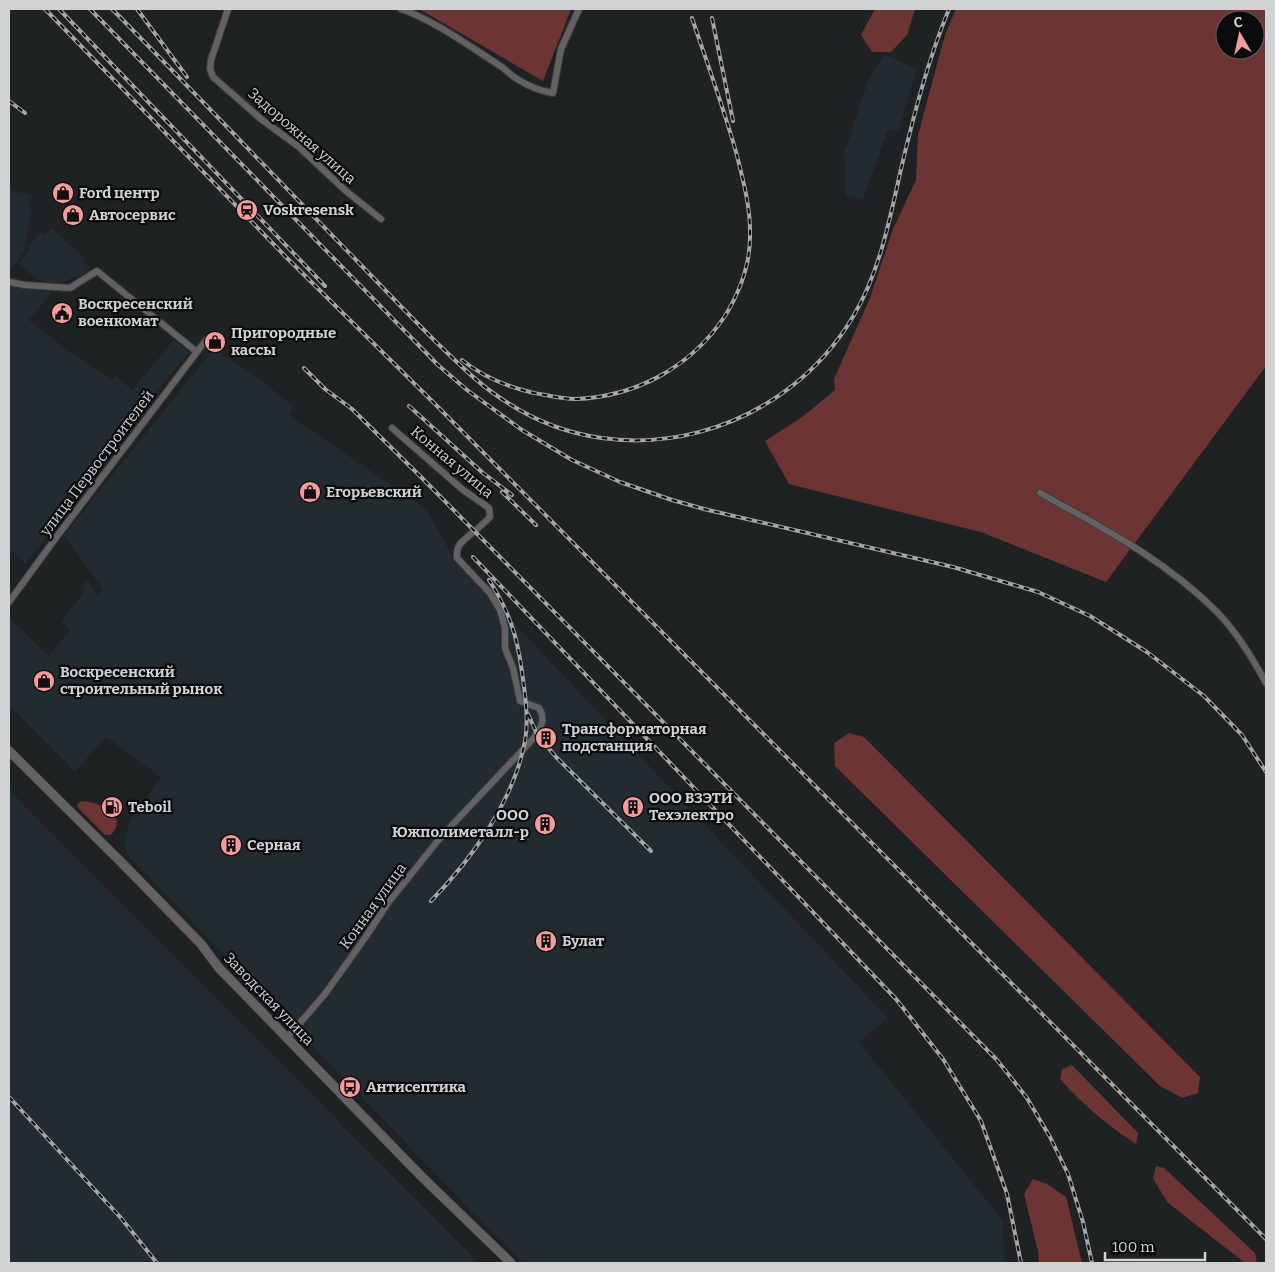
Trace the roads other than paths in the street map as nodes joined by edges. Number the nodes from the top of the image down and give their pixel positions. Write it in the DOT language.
graph roads {
  1 [pos="228,9"];
  2 [pos="401,9"];
  3 [pos="579,9"];
  4 [pos="380,219"];
  5 [pos="9,282"];
  6 [pos="206,340"];
  7 [pos="197,352"];
  8 [pos="392,428"];
  9 [pos="1040,493"];
  10 [pos="9,602"];
  11 [pos="1266,683"];
  12 [pos="9,751"];
  13 [pos="287,1038"];
  14 [pos="511,1263"];
  1 -- 4 [label="street, Задорожная улица"];
  2 -- 3 [label="street"];
  5 -- 7 [label="street"];
  6 -- 7 [label="street, улица Первостроителей"];
  7 -- 10 [label="street, улица Первостроителей"];
  8 -- 13 [label="street, Конная улица"];
  9 -- 11 [label="street"];
  12 -- 13 [label="street, Заводская улица"];
  13 -- 14 [label="street, Заводская улица"];
}
